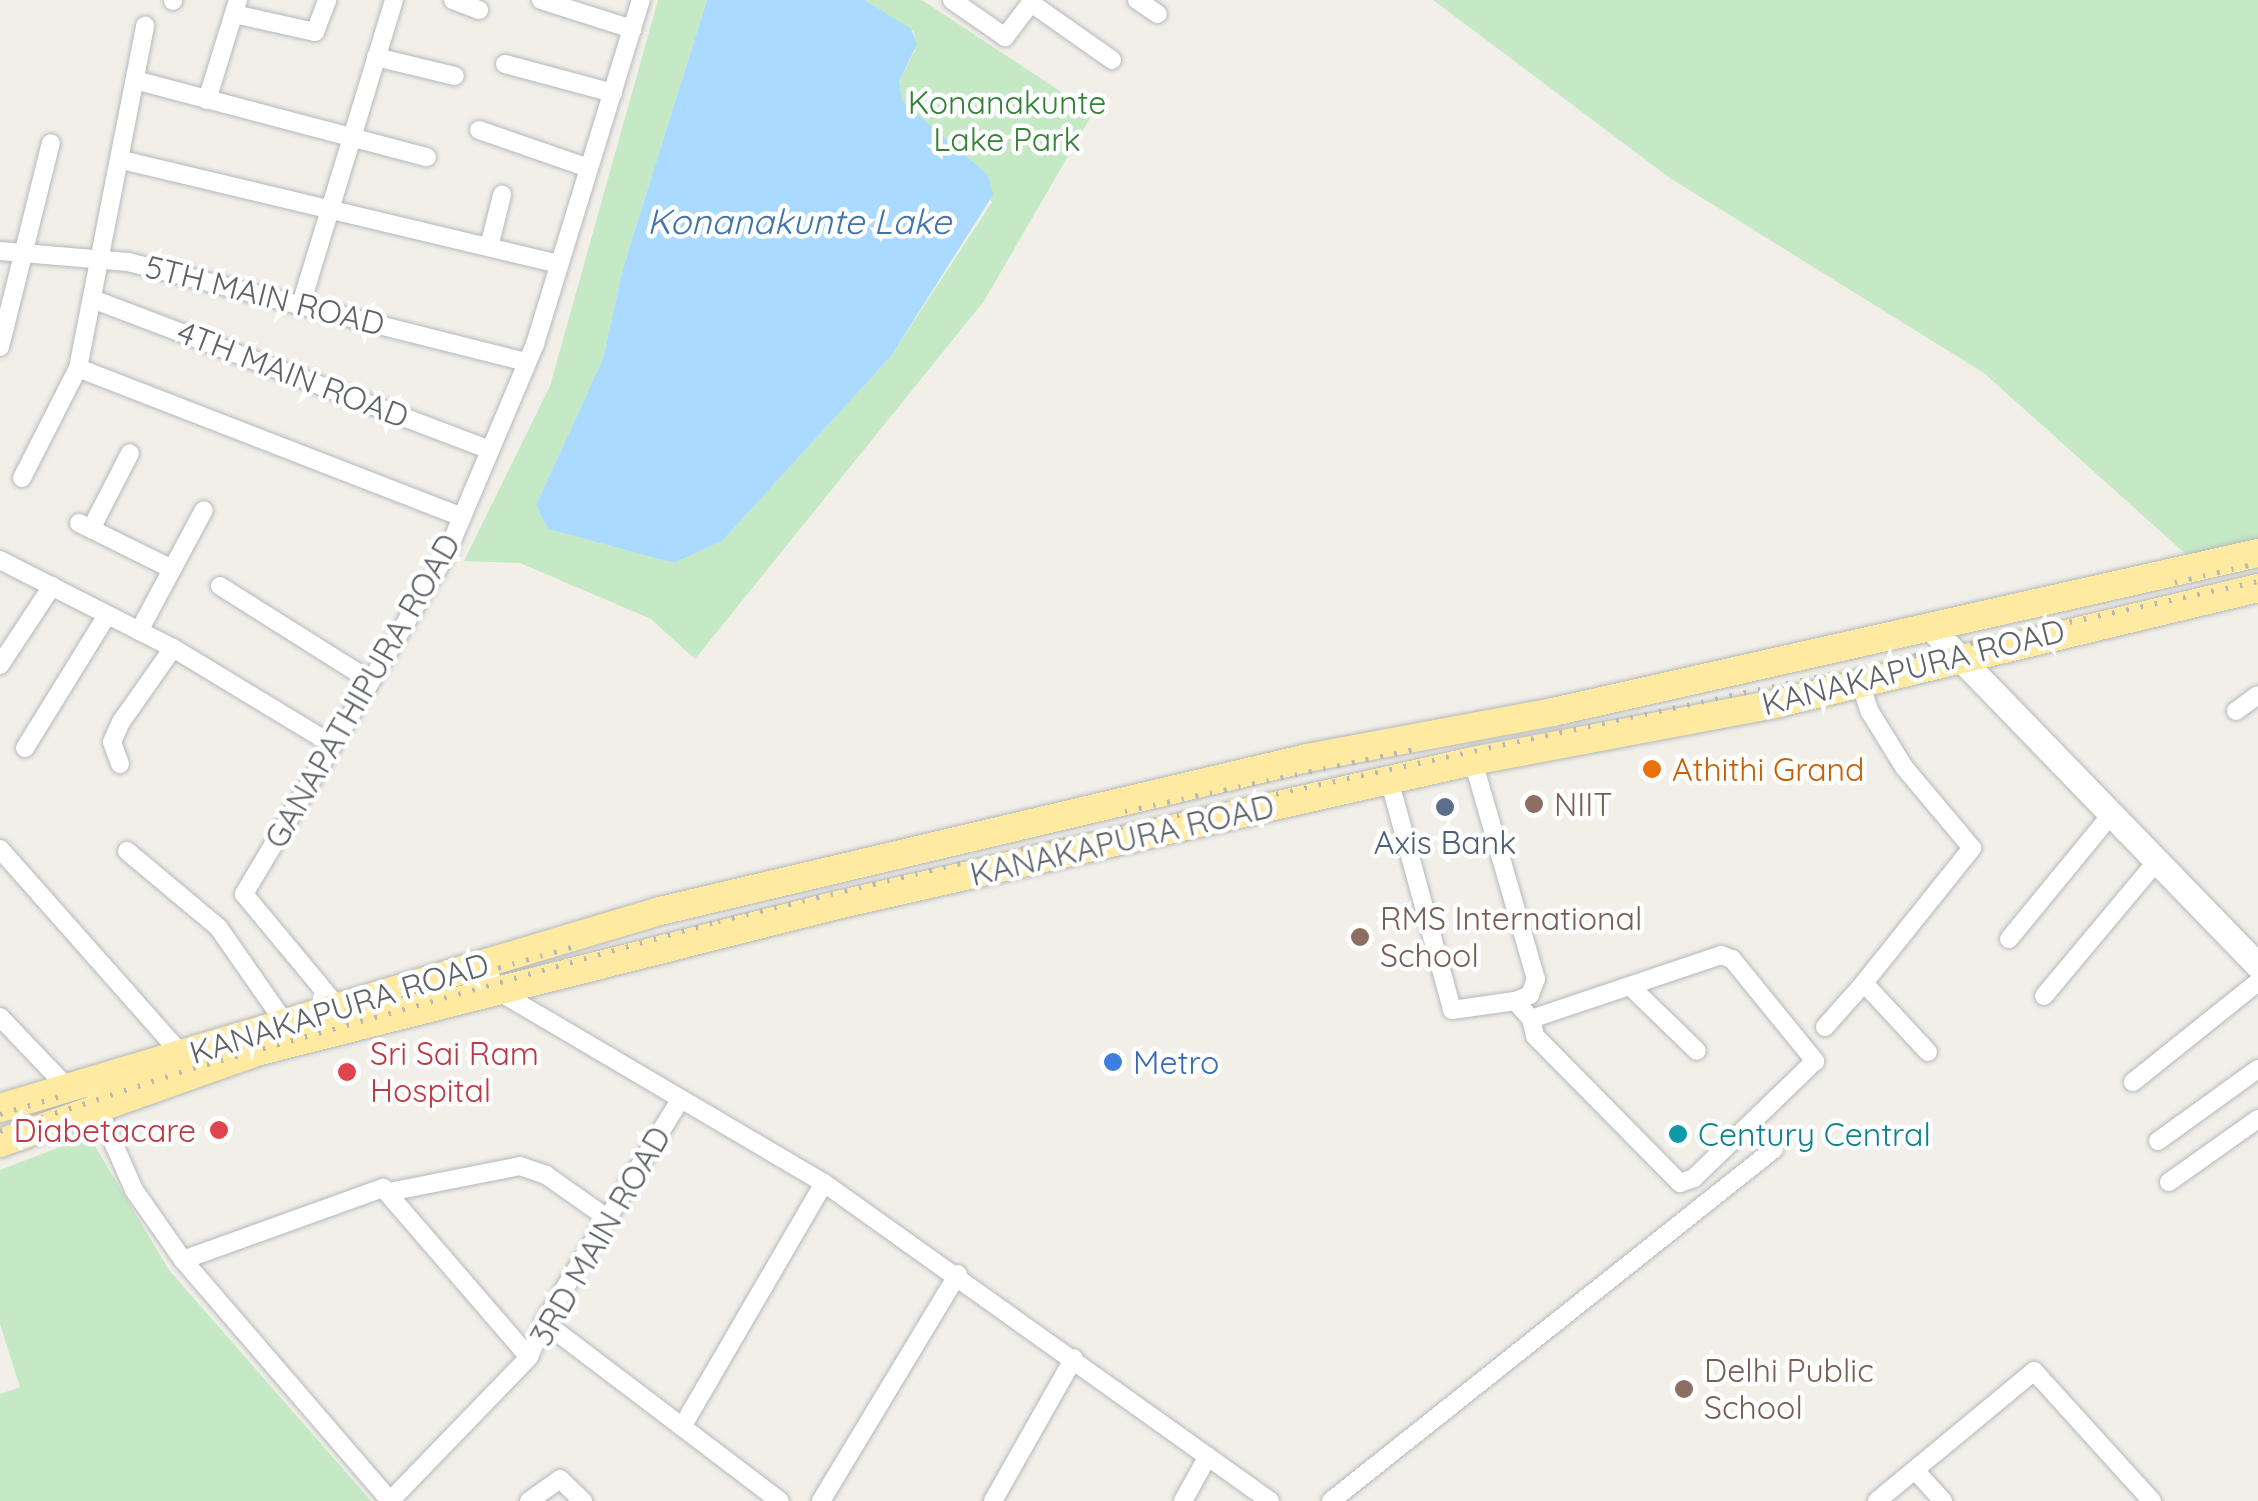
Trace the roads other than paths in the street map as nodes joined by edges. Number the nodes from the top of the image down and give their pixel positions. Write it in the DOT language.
graph roads {
  1 [pos="327,0"];
  2 [pos="394,0"];
  3 [pos="454,0"];
  4 [pos="541,0"];
  5 [pos="641,0"];
  6 [pos="952,0"];
  7 [pos="1138,0"];
  8 [pos="1032,2"];
  9 [pos="236,7"];
  10 [pos="479,10"];
  11 [pos="1158,14"];
  12 [pos="145,25"];
  13 [pos="632,29"];
  14 [pos="376,57"];
  15 [pos="1112,60"];
  16 [pos="505,64"];
  17 [pos="456,76"];
  18 [pos="135,80"];
  19 [pos="612,93"];
  20 [pos="206,100"];
  21 [pos="480,130"];
  22 [pos="350,138"];
  23 [pos="51,143"];
  24 [pos="427,156"];
  25 [pos="122,160"];
  26 [pos="589,168"];
  27 [pos="502,195"];
  28 [pos="329,209"];
  29 [pos="489,247"];
  30 [pos="0,251"];
  31 [pos="29,252"];
  32 [pos="104,259"];
  33 [pos="560,264"];
  34 [pos="95,300"];
  35 [pos="302,301"];
  36 [pos="0,347"];
  37 [pos="527,362"];
  38 [pos="78,368"];
  39 [pos="490,450"];
  40 [pos="130,453"];
  41 [pos="22,478"];
  42 [pos="204,510"];
  43 [pos="462,516"];
  44 [pos="2258,553"];
  45 [pos="0,560"];
  46 [pos="172,570"];
  47 [pos="52,586"];
  48 [pos="220,586"];
  49 [pos="2258,588"];
  50 [pos="106,617"];
  51 [pos="1929,626"];
  52 [pos="138,631"];
  53 [pos="173,648"];
  54 [pos="1955,657"];
  55 [pos="0,666"];
  56 [pos="371,681"];
  57 [pos="1860,682"];
  58 [pos="2258,695"];
  59 [pos="2236,712"];
  60 [pos="333,745"];
  61 [pos="26,748"];
  62 [pos="1473,761"];
  63 [pos="120,764"];
  64 [pos="1389,779"];
  65 [pos="2110,816"];
  66 [pos="0,849"];
  67 [pos="127,850"];
  68 [pos="2156,862"];
  69 [pos="2010,939"];
  70 [pos="484,964"];
  71 [pos="2258,965"];
  72 [pos="2258,982"];
  73 [pos="1864,983"];
  74 [pos="1630,986"];
  75 [pos="498,990"];
  76 [pos="2044,996"];
  77 [pos="1516,1001"];
  78 [pos="340,1011"];
  79 [pos="0,1017"];
  80 [pos="1531,1019"];
  81 [pos="287,1026"];
  82 [pos="1826,1027"];
  83 [pos="1697,1051"];
  84 [pos="1928,1052"];
  85 [pos="182,1055"];
  86 [pos="2258,1069"];
  87 [pos="2133,1082"];
  88 [pos="79,1084"];
  89 [pos="680,1100"];
  90 [pos="0,1108"];
  91 [pos="97,1110"];
  92 [pos="2258,1119"];
  93 [pos="2158,1141"];
  94 [pos="0,1144"];
  95 [pos="1774,1149"];
  96 [pos="2169,1182"];
  97 [pos="824,1183"];
  98 [pos="389,1192"];
  99 [pos="608,1218"];
  100 [pos="183,1260"];
  101 [pos="958,1274"];
  102 [pos="544,1322"];
  103 [pos="529,1357"];
  104 [pos="1074,1358"];
  105 [pos="682,1427"];
  106 [pos="1208,1456"];
  107 [pos="1915,1470"];
  108 [pos="390,1501"];
  109 [pos="529,1501"];
  110 [pos="583,1501"];
  111 [pos="780,1501"];
  112 [pos="821,1501"];
  113 [pos="993,1501"];
  114 [pos="1183,1501"];
  115 [pos="1270,1501"];
  116 [pos="1331,1501"];
  117 [pos="1877,1501"];
  118 [pos="1943,1501"];
  119 [pos="2152,1501"];
  1 -- 9 [label="street"];
  2 -- 14 [label="street"];
  3 -- 10 [label="street"];
  4 -- 13 [label="street"];
  5 -- 13 [label="street, GANAPATHIPURA ROAD"];
  6 -- 8 [label="street"];
  7 -- 11 [label="street"];
  8 -- 15 [label="street"];
  9 -- 20 [label="street"];
  12 -- 18 [label="street"];
  13 -- 19 [label="street, GANAPATHIPURA ROAD"];
  14 -- 17 [label="street"];
  14 -- 22 [label="street"];
  16 -- 19 [label="street"];
  18 -- 20 [label="street"];
  18 -- 25 [label="street"];
  19 -- 26 [label="street, GANAPATHIPURA ROAD"];
  20 -- 22 [label="street"];
  21 -- 26 [label="street"];
  22 -- 24 [label="street"];
  22 -- 28 [label="street"];
  23 -- 31 [label="street"];
  25 -- 28 [label="street"];
  25 -- 32 [label="street"];
  26 -- 33 [label="street, GANAPATHIPURA ROAD"];
  27 -- 29 [label="street"];
  28 -- 29 [label="street"];
  28 -- 35 [label="street"];
  29 -- 33 [label="street"];
  30 -- 31 [label="street, 5TH MAIN ROAD"];
  31 -- 32 [label="street, 5TH MAIN ROAD"];
  31 -- 36 [label="street"];
  32 -- 34 [label="street"];
  32 -- 35 [label="street, 5TH MAIN ROAD"];
  33 -- 37 [label="street, GANAPATHIPURA ROAD"];
  34 -- 38 [label="street"];
  34 -- 39 [label="street, 4TH MAIN ROAD"];
  35 -- 37 [label="street, 5TH MAIN ROAD"];
  37 -- 39 [label="street, GANAPATHIPURA ROAD"];
  38 -- 41 [label="street"];
  38 -- 43 [label="street"];
  39 -- 43 [label="street, GANAPATHIPURA ROAD"];
  40 -- 46 [label="street"];
  42 -- 46 [label="street"];
  43 -- 56 [label="street, GANAPATHIPURA ROAD"];
  44 -- 51 [label="highway, KANAKAPURA ROAD"];
  45 -- 47 [label="street"];
  46 -- 52 [label="street"];
  47 -- 50 [label="street"];
  47 -- 55 [label="street"];
  48 -- 56 [label="street"];
  49 -- 54 [label="highway, KANAKAPURA ROAD"];
  50 -- 52 [label="street"];
  50 -- 61 [label="street"];
  51 -- 54 [label="main road"];
  51 -- 70 [label="highway, KANAKAPURA ROAD"];
  52 -- 53 [label="street"];
  53 -- 60 [label="street"];
  53 -- 63 [label="street"];
  54 -- 57 [label="highway, KANAKAPURA ROAD"];
  54 -- 65 [label="main road"];
  56 -- 60 [label="street, GANAPATHIPURA ROAD"];
  57 -- 62 [label="highway, KANAKAPURA ROAD"];
  57 -- 73 [label="street"];
  58 -- 59 [label="street"];
  60 -- 78 [label="street, GANAPATHIPURA ROAD"];
  62 -- 64 [label="highway, KANAKAPURA ROAD"];
  62 -- 77 [label="street"];
  64 -- 75 [label="highway, KANAKAPURA ROAD"];
  64 -- 77 [label="street"];
  65 -- 68 [label="main road"];
  65 -- 69 [label="street"];
  66 -- 85 [label="street"];
  67 -- 81 [label="street"];
  68 -- 71 [label="main road"];
  68 -- 76 [label="street"];
  70 -- 75 [label="street"];
  70 -- 78 [label="highway, KANAKAPURA ROAD"];
  72 -- 87 [label="street"];
  73 -- 82 [label="street"];
  73 -- 84 [label="street"];
  74 -- 80 [label="street"];
  74 -- 80 [label="street"];
  74 -- 83 [label="street"];
  75 -- 89 [label="street"];
  75 -- 91 [label="highway, KANAKAPURA ROAD"];
  77 -- 80 [label="street"];
  78 -- 81 [label="highway, KANAKAPURA ROAD"];
  79 -- 88 [label="street"];
  81 -- 85 [label="highway, KANAKAPURA ROAD"];
  85 -- 88 [label="highway, KANAKAPURA ROAD"];
  86 -- 93 [label="street"];
  88 -- 90 [label="highway, KANAKAPURA ROAD"];
  88 -- 91 [label="street"];
  89 -- 97 [label="street"];
  89 -- 99 [label="street, 3RD MAIN ROAD"];
  91 -- 94 [label="highway, KANAKAPURA ROAD"];
  91 -- 100 [label="street"];
  92 -- 96 [label="street"];
  95 -- 116 [label="street"];
  97 -- 101 [label="street"];
  97 -- 105 [label="street"];
  98 -- 99 [label="street"];
  98 -- 100 [label="street"];
  98 -- 103 [label="street, 3RD MAIN ROAD"];
  99 -- 102 [label="street, 3RD MAIN ROAD"];
  100 -- 108 [label="street"];
  101 -- 104 [label="street"];
  101 -- 112 [label="street"];
  102 -- 103 [label="street, 3RD MAIN ROAD"];
  102 -- 105 [label="street"];
  103 -- 108 [label="street"];
  104 -- 106 [label="street"];
  104 -- 113 [label="street"];
  105 -- 111 [label="street"];
  106 -- 114 [label="street"];
  106 -- 115 [label="street"];
  107 -- 117 [label="street"];
  107 -- 118 [label="street"];
  107 -- 119 [label="street"];
  109 -- 110 [label="street"];
}
